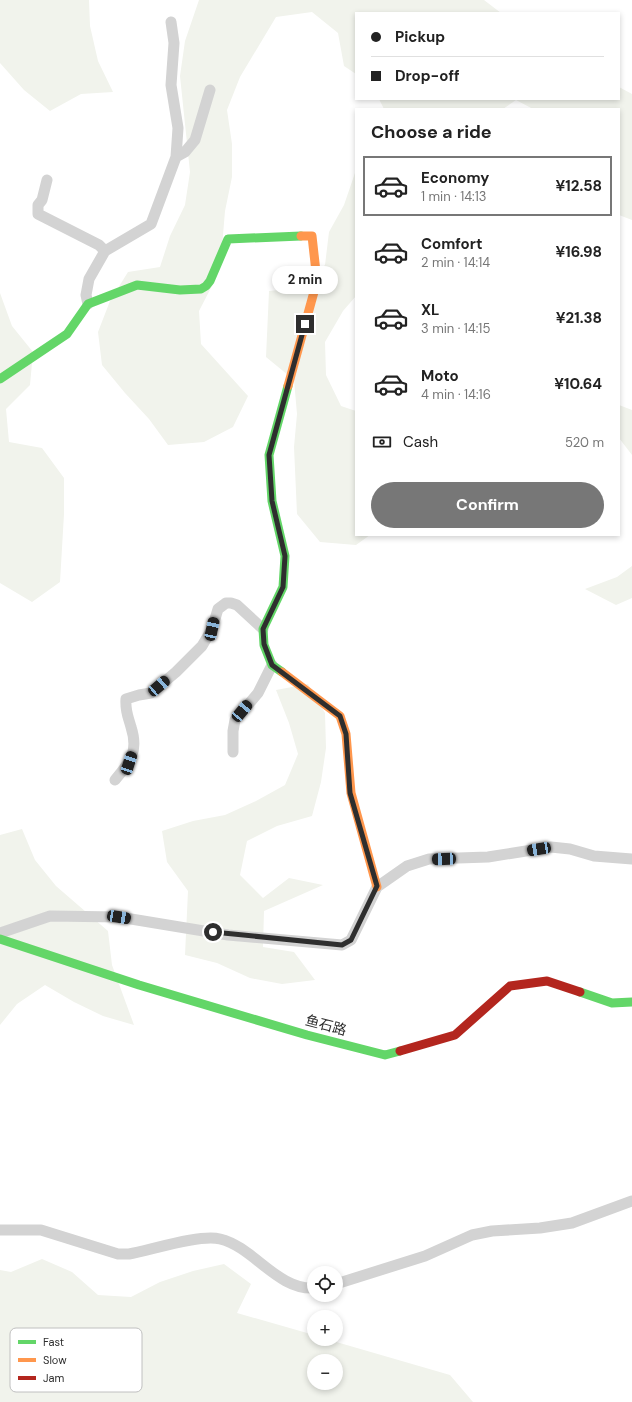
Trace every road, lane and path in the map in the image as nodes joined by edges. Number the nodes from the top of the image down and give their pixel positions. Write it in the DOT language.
graph roads {
  1 [pos="171,22"];
  2 [pos="210,90"];
  3 [pos="176,157"];
  4 [pos="47,180"];
  5 [pos="105,251"];
  6 [pos="88,304"];
  7 [pos="0,379"];
  8 [pos="263,629"];
  9 [pos="272,665"];
  10 [pos="233,752"];
  11 [pos="115,780"];
  12 [pos="632,859"];
  13 [pos="377,886"];
  14 [pos="0,932"];
  15 [pos="0,939"];
  16 [pos="632,1002"];
  17 [pos="632,1201"];
  18 [pos="0,1230"];
  19 [pos="343,1282"];
  20 [pos="307,1289"];
  1 -- 3 [label="street"];
  2 -- 3 [label="street"];
  3 -- 5 [label="street"];
  4 -- 5 [label="street"];
  5 -- 6 [label="street"];
  6 -- 7 [label="street"];
  6 -- 8 [label="street"];
  8 -- 9 [label="street"];
  8 -- 11 [label="street"];
  9 -- 10 [label="street"];
  9 -- 13 [label="street"];
  12 -- 13 [label="street"];
  13 -- 14 [label="street"];
  15 -- 16 [label="street, 鱼石路"];
  17 -- 19 [label="street"];
  18 -- 20 [label="street"];
}
